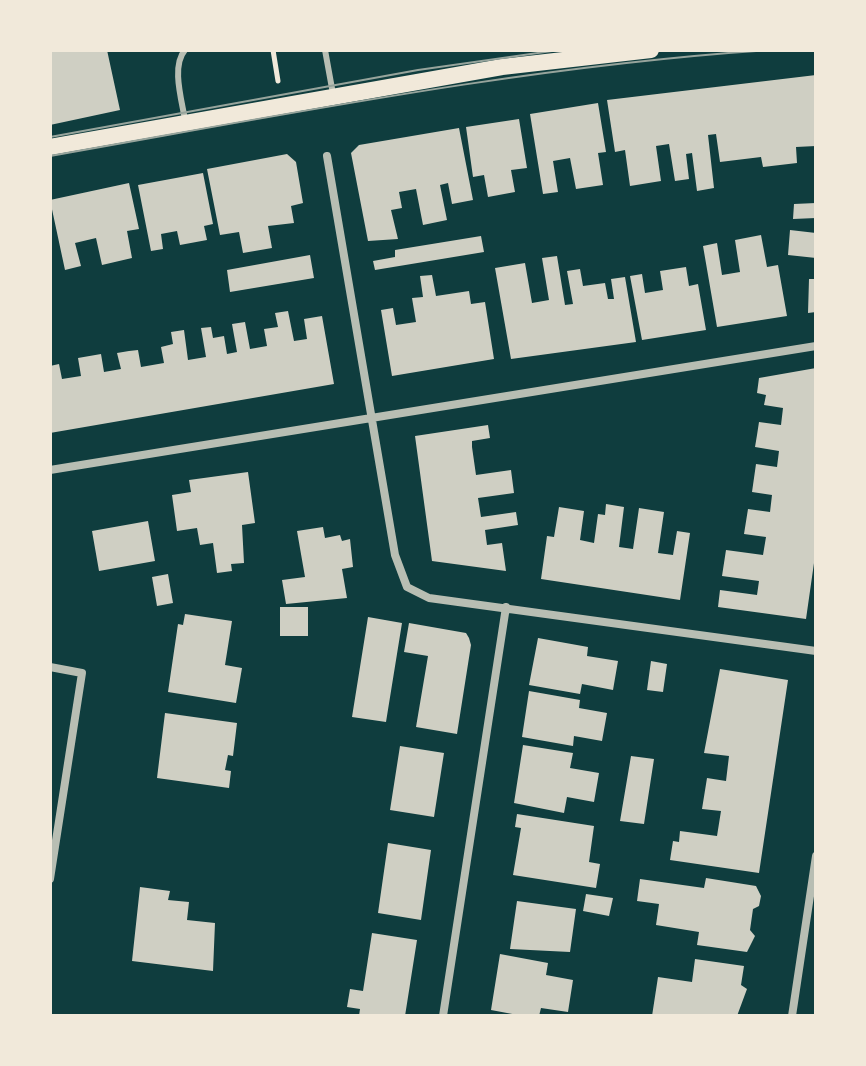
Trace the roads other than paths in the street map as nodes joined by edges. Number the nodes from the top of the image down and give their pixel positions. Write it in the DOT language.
graph roads {
  1 [pos="185,50"];
  2 [pos="325,50"];
  3 [pos="651,50"];
  4 [pos="333,95"];
  5 [pos="185,123"];
  6 [pos="50,147"];
  7 [pos="327,156"];
  8 [pos="816,346"];
  9 [pos="372,418"];
  10 [pos="50,470"];
  11 [pos="506,607"];
  12 [pos="816,651"];
  13 [pos="50,667"];
  14 [pos="816,856"];
  15 [pos="50,879"];
  16 [pos="443,1016"];
  17 [pos="792,1016"];
  1 -- 5 [label="lane"];
  2 -- 4 [label="lane"];
  3 -- 4 [label="main road"];
  4 -- 5 [label="main road"];
  5 -- 6 [label="main road"];
  7 -- 9 [label="street"];
  8 -- 9 [label="street"];
  9 -- 10 [label="street"];
  9 -- 11 [label="street"];
  11 -- 12 [label="street"];
  11 -- 16 [label="street"];
  13 -- 15 [label="street"];
  14 -- 17 [label="street"];
}
